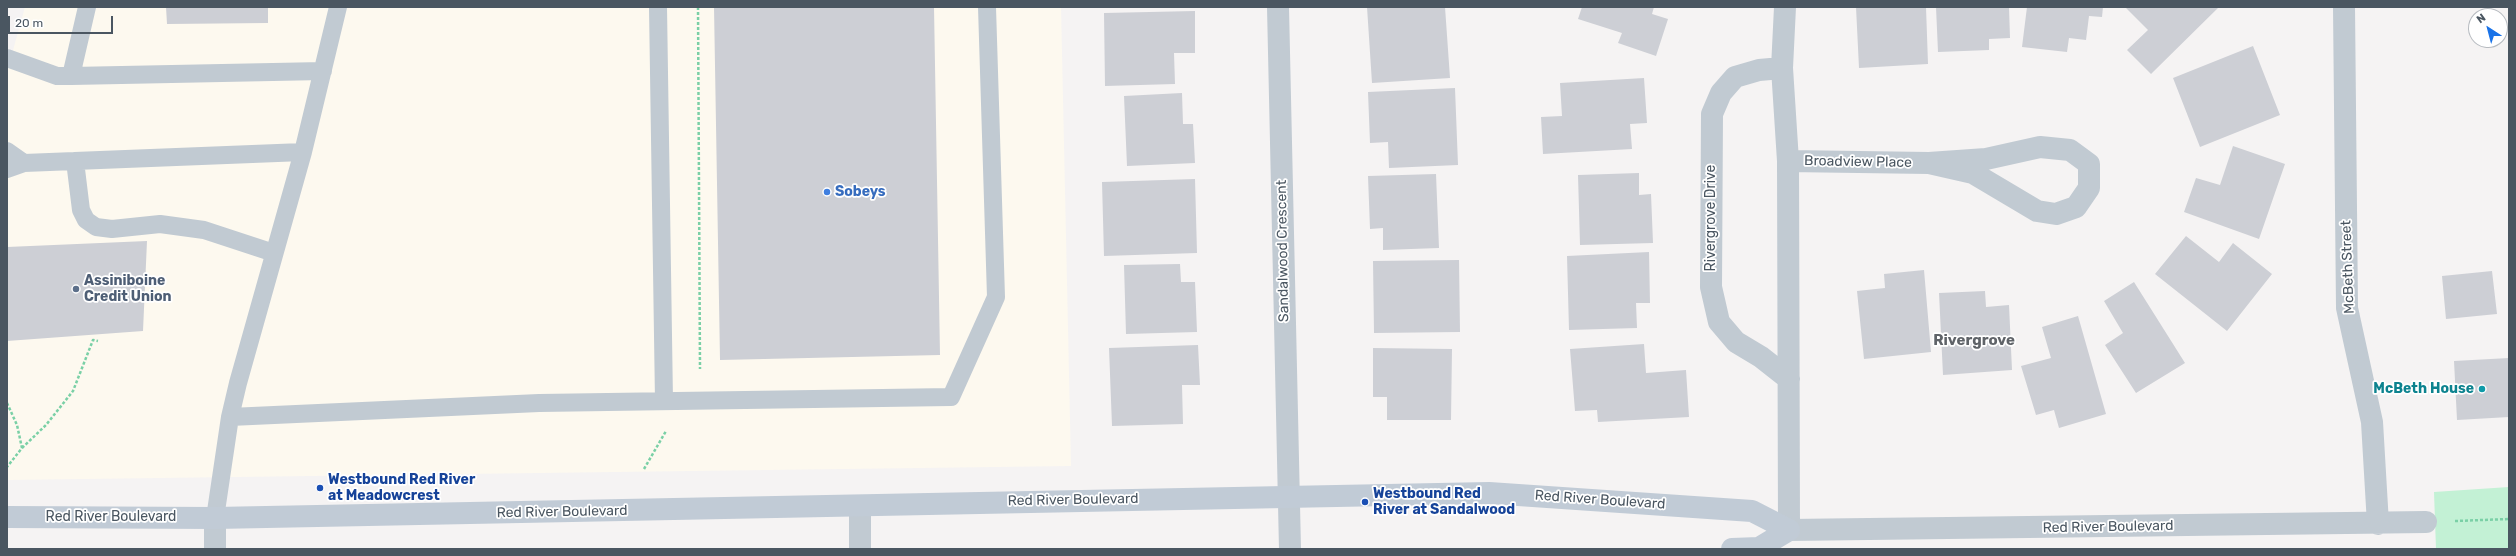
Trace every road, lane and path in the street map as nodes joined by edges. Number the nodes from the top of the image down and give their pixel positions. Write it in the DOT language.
graph roads {
  1 [pos="87,7"];
  2 [pos="338,7"];
  3 [pos="658,7"];
  4 [pos="698,7"];
  5 [pos="988,7"];
  6 [pos="1278,7"];
  7 [pos="1785,7"];
  8 [pos="2344,7"];
  9 [pos="7,58"];
  10 [pos="1782,68"];
  11 [pos="323,70"];
  12 [pos="71,76"];
  13 [pos="7,151"];
  14 [pos="303,152"];
  15 [pos="75,161"];
  16 [pos="1788,161"];
  17 [pos="24,163"];
  18 [pos="1929,163"];
  19 [pos="7,169"];
  20 [pos="274,253"];
  21 [pos="98,341"];
  22 [pos="700,370"];
  23 [pos="1789,379"];
  24 [pos="664,401"];
  25 [pos="7,403"];
  26 [pos="230,417"];
  27 [pos="666,431"];
  28 [pos="22,448"];
  29 [pos="7,467"];
  30 [pos="644,468"];
  31 [pos="1287,495"];
  32 [pos="860,506"];
  33 [pos="7,517"];
  34 [pos="216,518"];
  35 [pos="2509,519"];
  36 [pos="2426,522"];
  37 [pos="2378,524"];
  38 [pos="1789,540"];
  39 [pos="215,549"];
  40 [pos="860,549"];
  41 [pos="1290,549"];
  42 [pos="1732,549"];
  1 -- 12 [label="lane"];
  2 -- 11 [label="lane"];
  3 -- 24 [label="lane"];
  4 -- 22 [label="path"];
  5 -- 24 [label="lane"];
  6 -- 31 [label="street, Sandalwood Crescent"];
  7 -- 10 [label="street"];
  8 -- 37 [label="street, McBeth Street"];
  9 -- 12 [label="lane"];
  10 -- 16 [label="street"];
  10 -- 23 [label="street, Rivergrove Drive"];
  11 -- 12 [label="lane"];
  11 -- 14 [label="lane"];
  13 -- 17 [label="lane"];
  14 -- 15 [label="lane"];
  14 -- 20 [label="lane"];
  15 -- 17 [label="lane"];
  15 -- 20 [label="lane"];
  16 -- 18 [label="street, Broadview Place"];
  16 -- 23 [label="street"];
  17 -- 19 [label="lane"];
  18 -- 18 [label="street, Broadview Place"];
  20 -- 26 [label="lane"];
  21 -- 28 [label="path"];
  23 -- 38 [label="street"];
  24 -- 26 [label="lane"];
  25 -- 28 [label="path"];
  26 -- 34 [label="lane"];
  27 -- 30 [label="path"];
  28 -- 29 [label="path"];
  31 -- 32 [label="street, Red River Boulevard"];
  31 -- 38 [label="street, Red River Boulevard"];
  31 -- 41 [label="street"];
  32 -- 34 [label="street, Red River Boulevard"];
  32 -- 40 [label="street"];
  33 -- 34 [label="street, Red River Boulevard"];
  34 -- 39 [label="street"];
  35 -- 36 [label="path"];
  36 -- 37 [label="street, Red River Boulevard"];
  37 -- 38 [label="street, Red River Boulevard"];
  38 -- 42 [label="street"];
}
